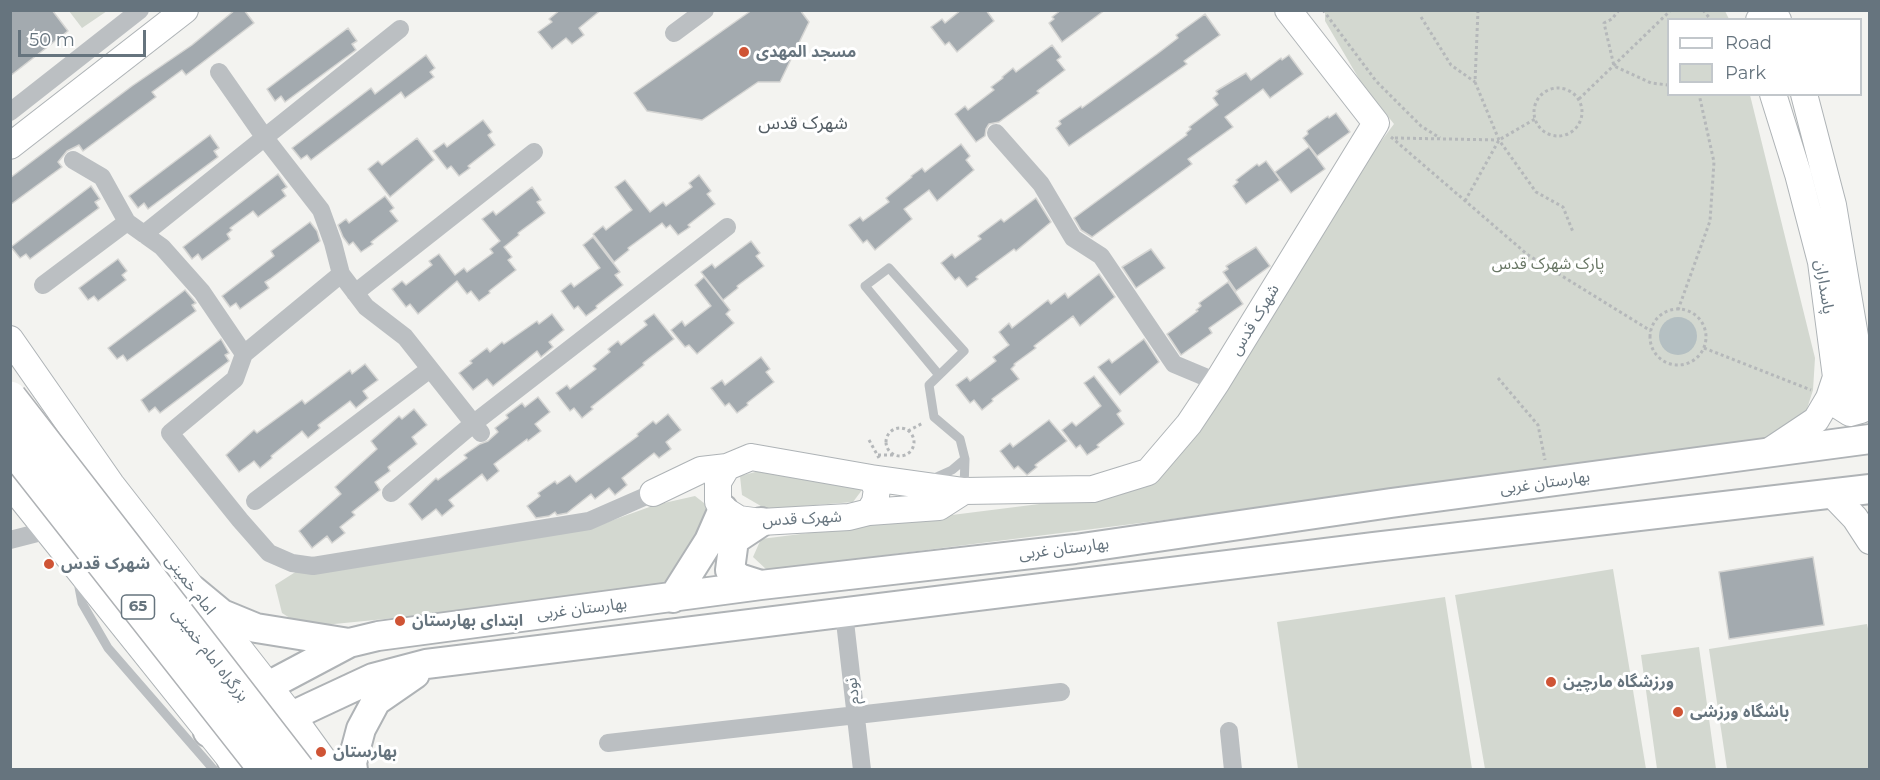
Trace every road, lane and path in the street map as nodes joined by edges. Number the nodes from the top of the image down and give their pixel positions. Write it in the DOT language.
graph roads {
  1 [pos="140,10"];
  2 [pos="185,10"];
  3 [pos="705,10"];
  4 [pos="1288,10"];
  5 [pos="1323,10"];
  6 [pos="1478,10"];
  7 [pos="1619,10"];
  8 [pos="1671,10"];
  9 [pos="1421,18"];
  10 [pos="400,29"];
  11 [pos="674,33"];
  12 [pos="1614,66"];
  13 [pos="219,72"];
  14 [pos="1475,82"];
  15 [pos="1667,85"];
  16 [pos="1699,96"];
  17 [pos="1774,96"];
  18 [pos="1805,96"];
  19 [pos="1579,99"];
  20 [pos="10,112"];
  21 [pos="1536,119"];
  22 [pos="1384,130"];
  23 [pos="996,133"];
  24 [pos="265,138"];
  25 [pos="1440,138"];
  26 [pos="1499,140"];
  27 [pos="10,146"];
  28 [pos="534,152"];
  29 [pos="73,160"];
  30 [pos="1465,202"];
  31 [pos="127,222"];
  32 [pos="727,227"];
  33 [pos="1573,232"];
  34 [pos="144,234"];
  35 [pos="340,274"];
  36 [pos="43,285"];
  37 [pos="355,293"];
  38 [pos="1678,310"];
  39 [pos="10,328"];
  40 [pos="1651,331"];
  41 [pos="15,346"];
  42 [pos="1704,348"];
  43 [pos="243,354"];
  44 [pos="430,369"];
  45 [pos="939,375"];
  46 [pos="1498,378"];
  47 [pos="1217,382"];
  48 [pos="1866,385"];
  49 [pos="1832,388"];
  50 [pos="46,390"];
  51 [pos="10,398"];
  52 [pos="934,417"];
  53 [pos="478,428"];
  54 [pos="908,431"];
  55 [pos="1869,439"];
  56 [pos="10,444"];
  57 [pos="1766,453"];
  58 [pos="894,455"];
  59 [pos="965,459"];
  60 [pos="10,462"];
  61 [pos="727,467"];
  62 [pos="874,467"];
  63 [pos="1548,483"];
  64 [pos="10,484"];
  65 [pos="916,485"];
  66 [pos="1869,489"];
  67 [pos="964,491"];
  68 [pos="391,493"];
  69 [pos="653,494"];
  70 [pos="1832,494"];
  71 [pos="255,501"];
  72 [pos="720,501"];
  73 [pos="1391,503"];
  74 [pos="869,512"];
  75 [pos="761,522"];
  76 [pos="49,530"];
  77 [pos="10,540"];
  78 [pos="1869,540"];
  79 [pos="1396,544"];
  80 [pos="74,562"];
  81 [pos="761,585"];
  82 [pos="193,590"];
  83 [pos="673,598"];
  84 [pos="844,613"];
  85 [pos="461,625"];
  86 [pos="349,643"];
  87 [pos="466,659"];
  88 [pos="426,664"];
  89 [pos="268,686"];
  90 [pos="1061,692"];
  91 [pos="855,714"];
  92 [pos="292,716"];
  93 [pos="1229,731"];
  94 [pos="208,732"];
  95 [pos="608,743"];
  96 [pos="228,767"];
  97 [pos="266,770"];
  98 [pos="298,770"];
  99 [pos="331,770"];
  100 [pos="352,770"];
  101 [pos="862,770"];
  102 [pos="1233,770"];
  1 -- 20 [label="street"];
  2 -- 27 [label="main road"];
  3 -- 11 [label="street"];
  4 -- 22 [label="main road"];
  5 -- 25 [label="path"];
  6 -- 14 [label="path"];
  7 -- 12 [label="path"];
  8 -- 12 [label="path"];
  9 -- 14 [label="path"];
  10 -- 24 [label="street"];
  12 -- 15 [label="path"];
  12 -- 19 [label="path"];
  13 -- 24 [label="street"];
  14 -- 26 [label="path"];
  16 -- 38 [label="path"];
  17 -- 49 [label="main road, پاسداران"];
  18 -- 48 [label="main road, پاسداران"];
  19 -- 21 [label="path"];
  19 -- 21 [label="path"];
  21 -- 26 [label="path"];
  22 -- 25 [label="path"];
  22 -- 30 [label="path"];
  22 -- 47 [label="main road, شهرک قدس"];
  23 -- 47 [label="street"];
  24 -- 34 [label="street"];
  24 -- 35 [label="street"];
  25 -- 26 [label="path"];
  26 -- 30 [label="path"];
  26 -- 33 [label="path"];
  28 -- 37 [label="street"];
  29 -- 31 [label="street"];
  30 -- 40 [label="path"];
  31 -- 34 [label="street"];
  31 -- 36 [label="street"];
  32 -- 53 [label="street"];
  34 -- 43 [label="street"];
  35 -- 37 [label="street"];
  35 -- 43 [label="street"];
  37 -- 44 [label="street"];
  38 -- 40 [label="path"];
  38 -- 42 [label="path"];
  39 -- 41 [label="main road, امام خمینی"];
  40 -- 42 [label="path"];
  41 -- 50 [label="main road, امام خمینی"];
  42 -- 49 [label="path"];
  43 -- 69 [label="street"];
  44 -- 53 [label="street"];
  44 -- 71 [label="street"];
  45 -- 52 [label="lane"];
  46 -- 63 [label="path"];
  47 -- 67 [label="main road, شهرک قدس"];
  48 -- 49 [label="main road, پاسداران"];
  49 -- 57 [label="main road"];
  50 -- 60 [label="main road"];
  50 -- 82 [label="main road, امام خمینی"];
  51 -- 98 [label="highway, بزرگراه امام خمینی / 65, bridge"];
  52 -- 54 [label="path"];
  52 -- 59 [label="lane"];
  53 -- 68 [label="street"];
  54 -- 58 [label="path"];
  54 -- 58 [label="path"];
  55 -- 57 [label="main road, بهارستان غربی"];
  56 -- 97 [label="highway, بزرگراه امام خمینی / 65, bridge"];
  57 -- 63 [label="main road, بهارستان غربی"];
  58 -- 62 [label="path"];
  59 -- 65 [label="lane"];
  59 -- 67 [label="lane"];
  61 -- 62 [label="main road"];
  61 -- 69 [label="main road"];
  61 -- 72 [label="main road"];
  62 -- 65 [label="main road, شهرک قدس"];
  62 -- 74 [label="main road"];
  63 -- 73 [label="main road, بهارستان غربی"];
  64 -- 76 [label="main road"];
  65 -- 67 [label="main road, شهرک قدس"];
  66 -- 70 [label="main road"];
  67 -- 74 [label="main road, شهرک قدس"];
  69 -- 72 [label="main road, شهرک قدس"];
  70 -- 78 [label="main road"];
  70 -- 79 [label="main road"];
  72 -- 75 [label="main road, شهرک قدس"];
  72 -- 83 [label="main road"];
  73 -- 79 [label="main road"];
  73 -- 81 [label="main road, بهارستان غربی"];
  74 -- 75 [label="main road, شهرک قدس"];
  75 -- 81 [label="main road"];
  76 -- 77 [label="street"];
  76 -- 80 [label="main road"];
  79 -- 84 [label="main road"];
  80 -- 94 [label="main road"];
  80 -- 96 [label="lane"];
  81 -- 83 [label="main road, بهارستان غربی"];
  82 -- 86 [label="main road"];
  82 -- 89 [label="main road, امام خمینی"];
  83 -- 85 [label="main road, بهارستان غربی"];
  84 -- 87 [label="main road"];
  84 -- 91 [label="street, نودم"];
  85 -- 86 [label="main road, بهارستان غربی"];
  85 -- 87 [label="main road"];
  86 -- 89 [label="main road, بهارستان غربی"];
  87 -- 88 [label="main road"];
  88 -- 92 [label="main road"];
  88 -- 100 [label="main road"];
  89 -- 92 [label="main road, امام خمینی"];
  89 -- 94 [label="main road, بهارستان غربی"];
  90 -- 91 [label="street"];
  91 -- 95 [label="street"];
  91 -- 101 [label="street, نودم"];
  92 -- 96 [label="main road"];
  92 -- 99 [label="main road, امام خمینی"];
  93 -- 102 [label="street"];
  94 -- 96 [label="main road"];
}
